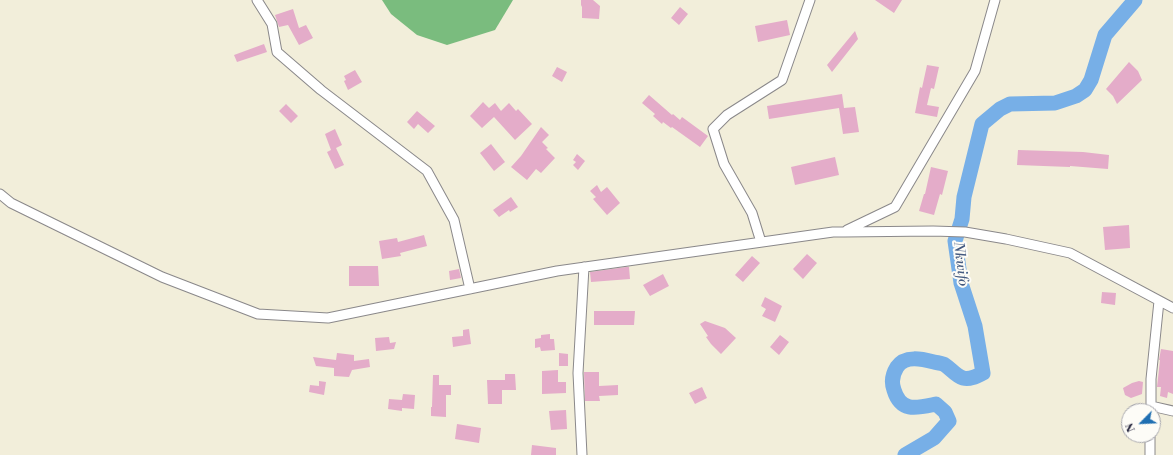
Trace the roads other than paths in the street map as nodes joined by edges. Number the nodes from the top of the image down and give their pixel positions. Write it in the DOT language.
graph roads {
  1 [pos="257,0"];
  2 [pos="810,0"];
  3 [pos="995,0"];
  4 [pos="0,194"];
  5 [pos="844,232"];
  6 [pos="761,242"];
  7 [pos="584,267"];
  8 [pos="470,288"];
  9 [pos="1159,301"];
  10 [pos="1173,308"];
  11 [pos="1151,403"];
  12 [pos="1161,410"];
  13 [pos="1173,411"];
  14 [pos="1150,443"];
  15 [pos="582,455"];
  16 [pos="1150,455"];
  1 -- 8 [label="street"];
  2 -- 6 [label="street"];
  3 -- 5 [label="street"];
  4 -- 8 [label="street"];
  5 -- 6 [label="street"];
  5 -- 9 [label="street"];
  6 -- 7 [label="street"];
  7 -- 8 [label="street"];
  7 -- 15 [label="street"];
  9 -- 10 [label="street"];
  9 -- 11 [label="street"];
  12 -- 13 [label="street"];
  14 -- 16 [label="street"];
}
